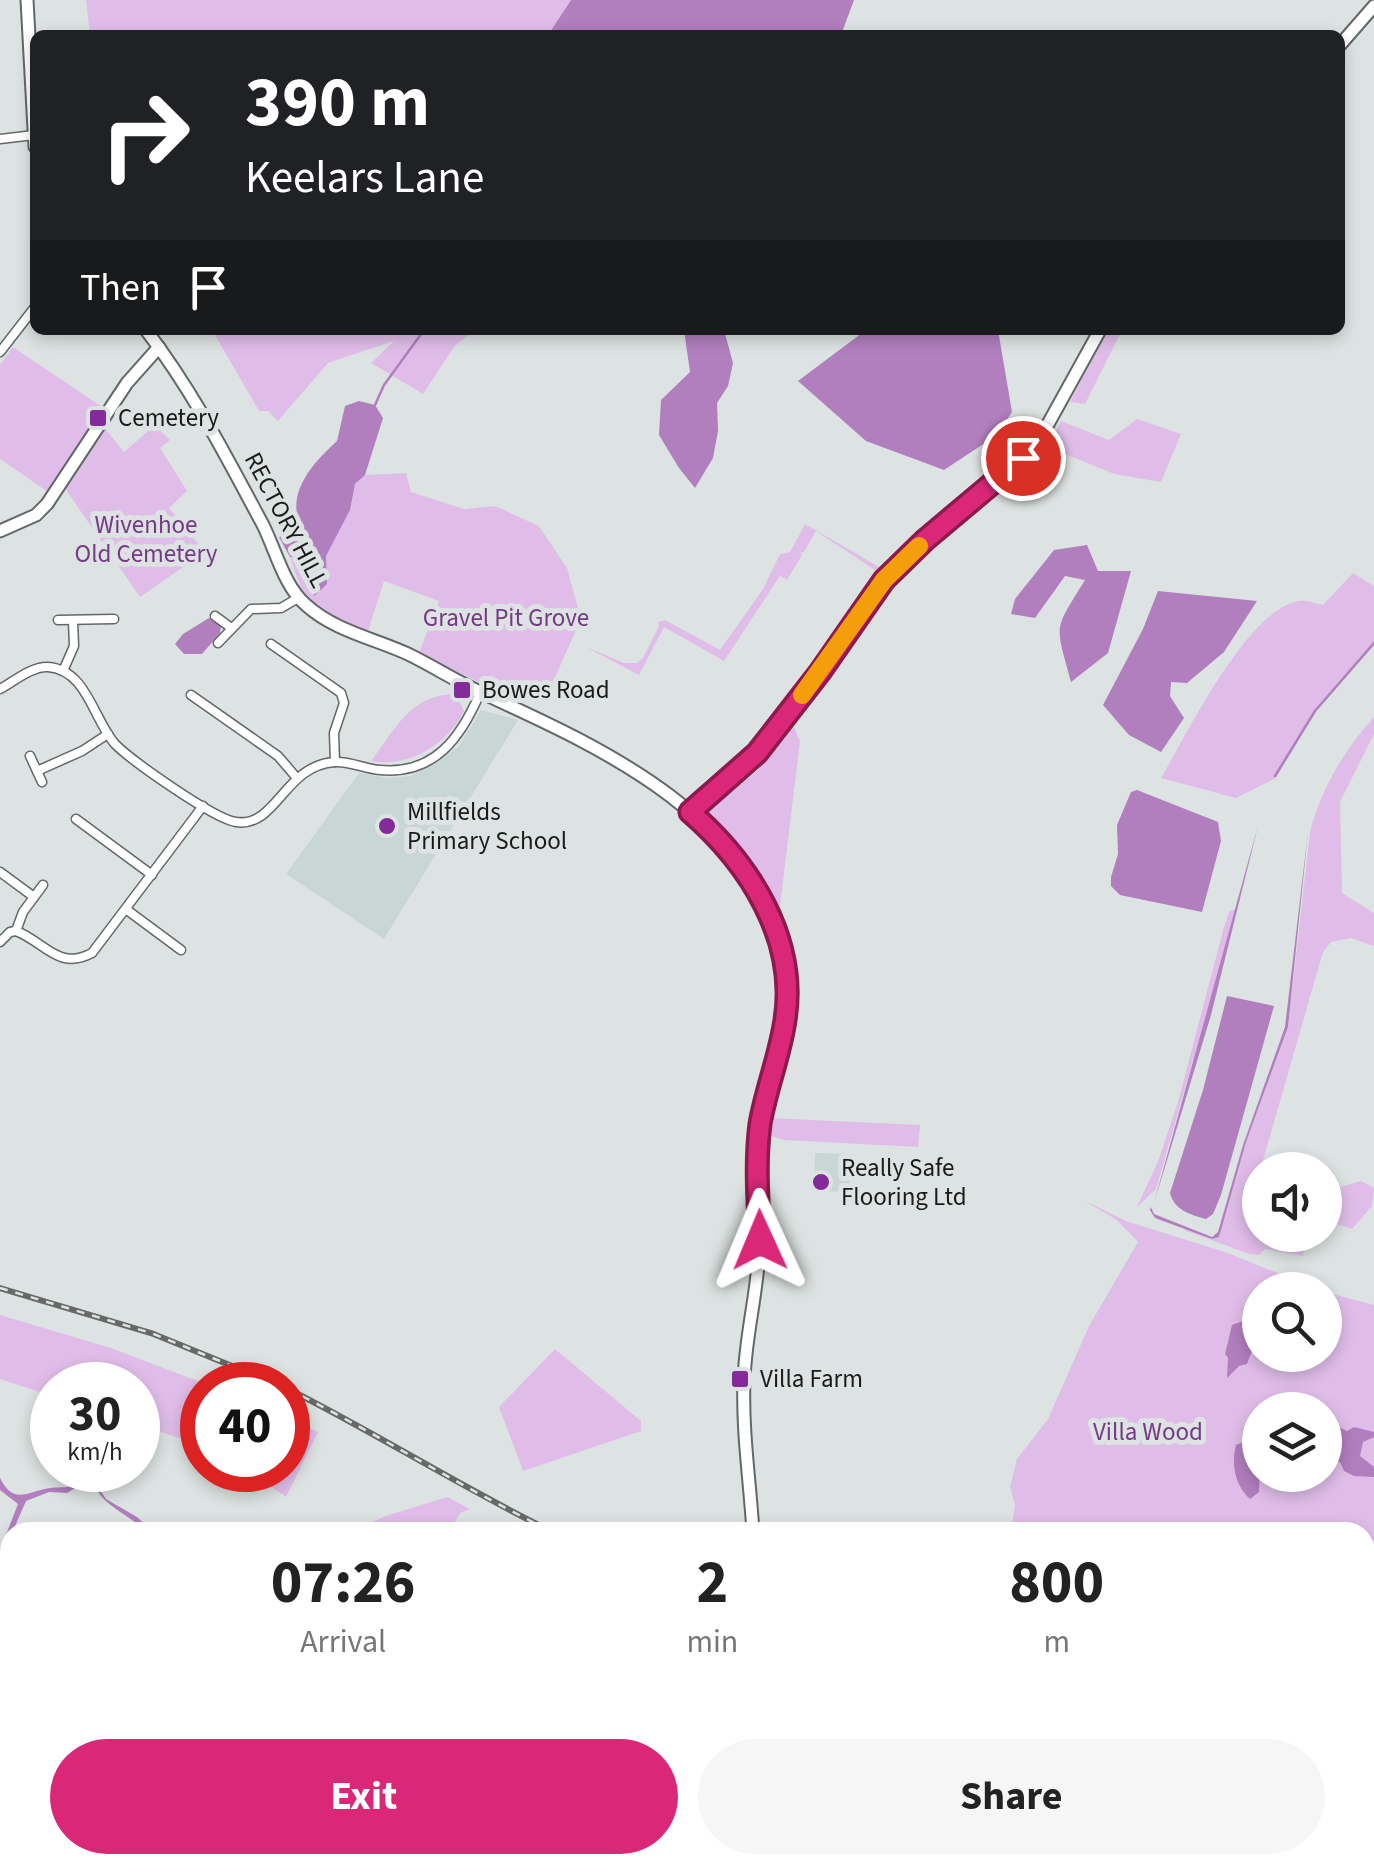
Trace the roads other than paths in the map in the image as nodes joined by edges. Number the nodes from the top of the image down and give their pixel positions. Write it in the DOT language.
graph roads {
  1 [pos="28,0"];
  2 [pos="1374,6"];
  3 [pos="1345,39"];
  4 [pos="30,45"];
  5 [pos="30,135"];
  6 [pos="0,139"];
  7 [pos="30,313"];
  8 [pos="150,335"];
  9 [pos="1097,335"];
  10 [pos="159,347"];
  11 [pos="0,352"];
  12 [pos="0,531"];
  13 [pos="298,598"];
  14 [pos="215,616"];
  15 [pos="58,620"];
  16 [pos="73,622"];
  17 [pos="110,622"];
  18 [pos="230,627"];
  19 [pos="218,643"];
  20 [pos="272,659"];
  21 [pos="63,670"];
  22 [pos="0,690"];
  23 [pos="480,693"];
  24 [pos="196,694"];
  25 [pos="108,734"];
  26 [pos="30,756"];
  27 [pos="335,762"];
  28 [pos="36,770"];
  29 [pos="296,777"];
  30 [pos="42,782"];
  31 [pos="202,806"];
  32 [pos="690,812"];
  33 [pos="77,823"];
  34 [pos="2,867"];
  35 [pos="152,875"];
  36 [pos="43,886"];
  37 [pos="34,897"];
  38 [pos="126,910"];
  39 [pos="16,931"];
  40 [pos="0,942"];
  41 [pos="178,945"];
  42 [pos="753,1522"];
  1 -- 4 [label="street"];
  2 -- 3 [label="street"];
  5 -- 6 [label="street"];
  7 -- 11 [label="street"];
  8 -- 10 [label="street, RECTORY HILL"];
  9 -- 32 [label="street"];
  10 -- 12 [label="street"];
  10 -- 13 [label="street, RECTORY HILL"];
  13 -- 18 [label="street"];
  13 -- 23 [label="street, RECTORY HILL"];
  14 -- 18 [label="street"];
  15 -- 16 [label="street"];
  16 -- 17 [label="street"];
  16 -- 21 [label="street"];
  18 -- 19 [label="street"];
  20 -- 27 [label="street"];
  21 -- 22 [label="street"];
  21 -- 25 [label="street"];
  23 -- 27 [label="street"];
  23 -- 32 [label="street, RECTORY HILL"];
  24 -- 29 [label="street"];
  25 -- 28 [label="street"];
  25 -- 31 [label="street"];
  26 -- 28 [label="street"];
  27 -- 29 [label="street"];
  28 -- 30 [label="street"];
  29 -- 31 [label="street"];
  31 -- 35 [label="street"];
  32 -- 42 [label="street, RECTORY HILL"];
  33 -- 35 [label="street"];
  34 -- 37 [label="street"];
  35 -- 38 [label="street"];
  36 -- 37 [label="street"];
  37 -- 39 [label="street"];
  38 -- 39 [label="street"];
  38 -- 41 [label="street"];
  39 -- 40 [label="street"];
}
